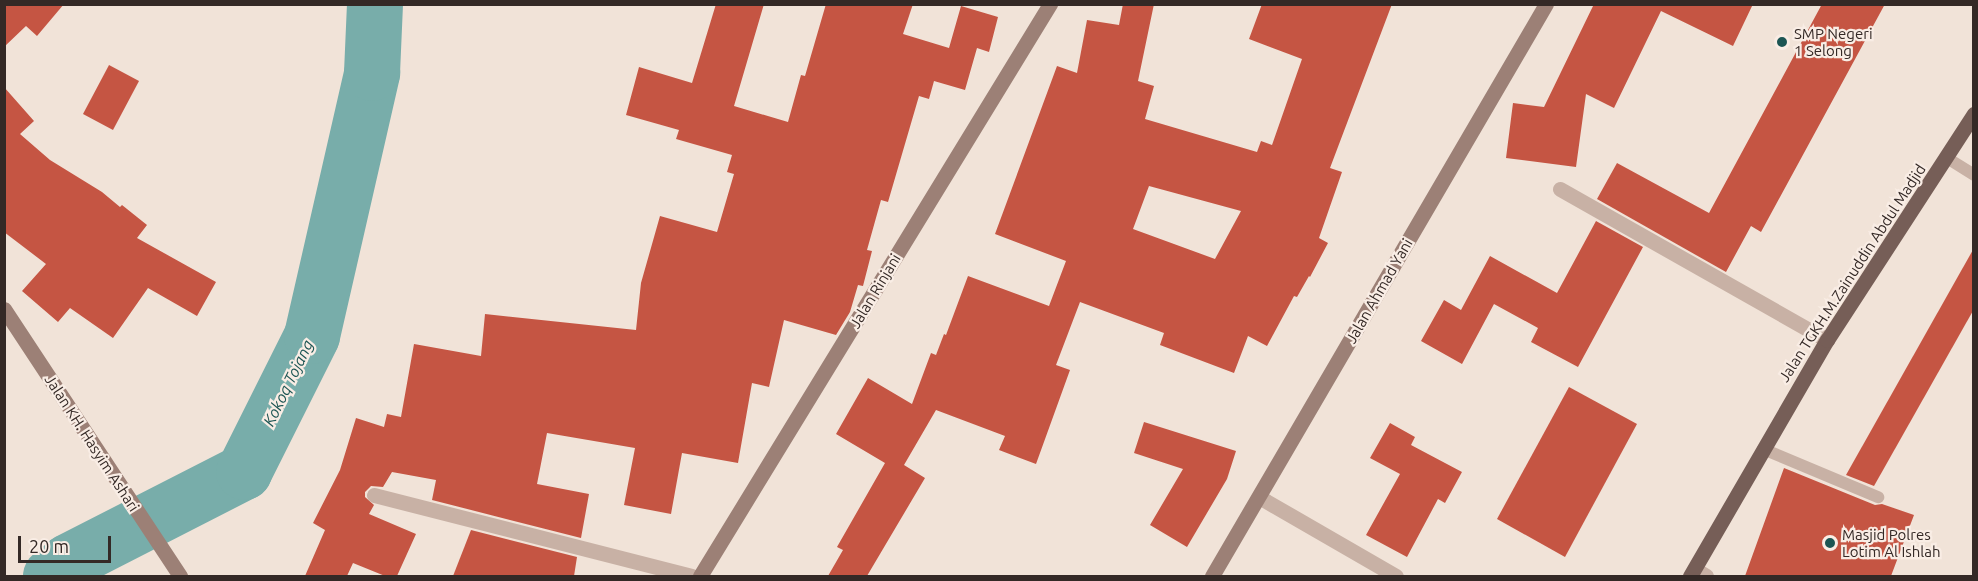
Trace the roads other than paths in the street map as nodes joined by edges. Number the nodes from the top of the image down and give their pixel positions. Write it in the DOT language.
graph roads {
  1 [pos="1050,4"];
  2 [pos="1546,4"];
  3 [pos="1974,114"];
  4 [pos="1947,158"];
  5 [pos="1974,175"];
  6 [pos="1560,189"];
  7 [pos="4,309"];
  8 [pos="1827,340"];
  9 [pos="1763,449"];
  10 [pos="374,495"];
  11 [pos="1259,497"];
  12 [pos="1878,497"];
  13 [pos="1697,574"];
  14 [pos="180,576"];
  15 [pos="692,576"];
  16 [pos="700,576"];
  17 [pos="1212,576"];
  18 [pos="1396,576"];
  1 -- 16 [label="street, Jalan Rinjani"];
  2 -- 11 [label="street, Jalan Ahmad Yani"];
  3 -- 4 [label="main road, Jalan TGKH.M.Zainuddin Abdul Madjid"];
  4 -- 5 [label="lane"];
  4 -- 8 [label="main road, Jalan TGKH.M.Zainuddin Abdul Madjid"];
  6 -- 8 [label="street"];
  7 -- 14 [label="street, Jalan KH. Hasyim Ashari"];
  8 -- 9 [label="main road, Jalan TGKH.M.Zainuddin Abdul Madjid"];
  9 -- 12 [label="lane"];
  9 -- 13 [label="main road, Jalan TGKH.M.Zainuddin Abdul Madjid"];
  10 -- 15 [label="street"];
  11 -- 17 [label="street, Jalan Ahmad Yani"];
  11 -- 18 [label="street"];
}
